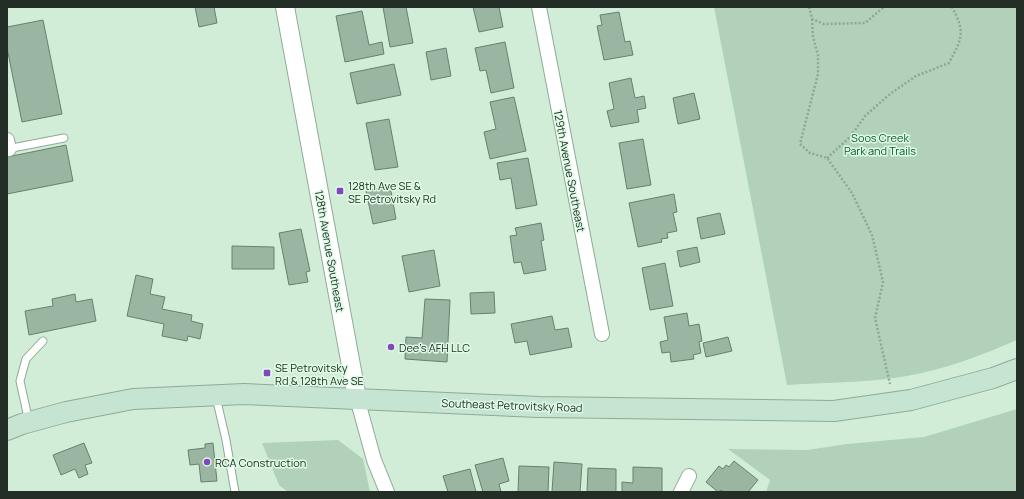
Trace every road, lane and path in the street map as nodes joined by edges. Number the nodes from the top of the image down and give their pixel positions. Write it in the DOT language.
graph roads {
  1 [pos="285,7"];
  2 [pos="539,7"];
  3 [pos="809,7"];
  4 [pos="884,7"];
  5 [pos="952,7"];
  6 [pos="812,18"];
  7 [pos="64,138"];
  8 [pos="8,146"];
  9 [pos="827,158"];
  10 [pos="602,334"];
  11 [pos="43,341"];
  12 [pos="1017,369"];
  13 [pos="216,395"];
  14 [pos="357,398"];
  15 [pos="894,403"];
  16 [pos="29,422"];
  17 [pos="7,430"];
  18 [pos="689,476"];
  19 [pos="235,492"];
  20 [pos="388,492"];
  21 [pos="681,492"];
  1 -- 14 [label="street, 128th Avenue Southeast"];
  2 -- 10 [label="street, 129th Avenue Southeast"];
  3 -- 6 [label="path"];
  4 -- 6 [label="path"];
  5 -- 9 [label="path"];
  6 -- 9 [label="path"];
  7 -- 8 [label="lane"];
  9 -- 15 [label="path"];
  11 -- 16 [label="lane"];
  12 -- 15 [label="main road, Southeast Petrovitsky Road"];
  13 -- 14 [label="main road, Southeast Petrovitsky Road"];
  13 -- 16 [label="main road, Southeast Petrovitsky Road"];
  13 -- 19 [label="lane"];
  14 -- 15 [label="main road, Southeast Petrovitsky Road"];
  14 -- 20 [label="street, 128th Avenue Southeast"];
  16 -- 17 [label="main road, Southeast Petrovitsky Road"];
  18 -- 21 [label="street"];
}
